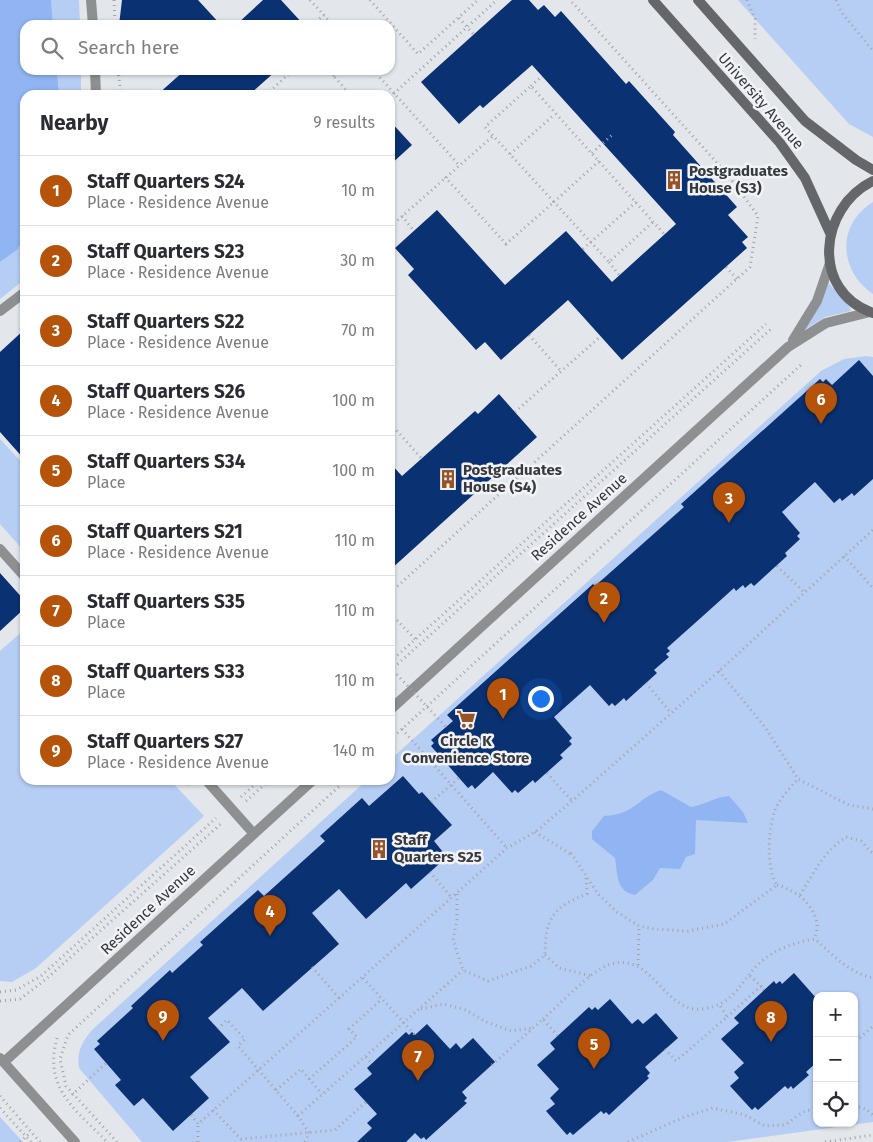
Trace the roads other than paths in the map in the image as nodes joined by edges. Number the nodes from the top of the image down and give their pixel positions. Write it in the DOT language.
graph roads {
  1 [pos="91,0"];
  2 [pos="653,0"];
  3 [pos="698,0"];
  4 [pos="93,20"];
  5 [pos="95,75"];
  6 [pos="96,90"];
  7 [pos="873,170"];
  8 [pos="873,181"];
  9 [pos="830,233"];
  10 [pos="830,263"];
  11 [pos="20,296"];
  12 [pos="0,311"];
  13 [pos="871,313"];
  14 [pos="788,347"];
  15 [pos="0,548"];
  16 [pos="20,571"];
  17 [pos="395,705"];
  18 [pos="211,785"];
  19 [pos="308,785"];
  20 [pos="254,834"];
  21 [pos="2,1060"];
  22 [pos="75,1142"];
  1 -- 4 [label="street"];
  2 -- 9 [label="main road, University Avenue"];
  3 -- 7 [label="main road, University Avenue"];
  5 -- 6 [label="street"];
  8 -- 9 [label="main road"];
  9 -- 10 [label="main road"];
  10 -- 13 [label="main road"];
  10 -- 14 [label="street, Residence Avenue"];
  11 -- 12 [label="street"];
  13 -- 14 [label="street, Residence Avenue"];
  14 -- 17 [label="street, Residence Avenue"];
  15 -- 16 [label="street"];
  18 -- 20 [label="street"];
  19 -- 20 [label="street, Residence Avenue"];
  20 -- 21 [label="street, Residence Avenue"];
  21 -- 22 [label="street"];
}
